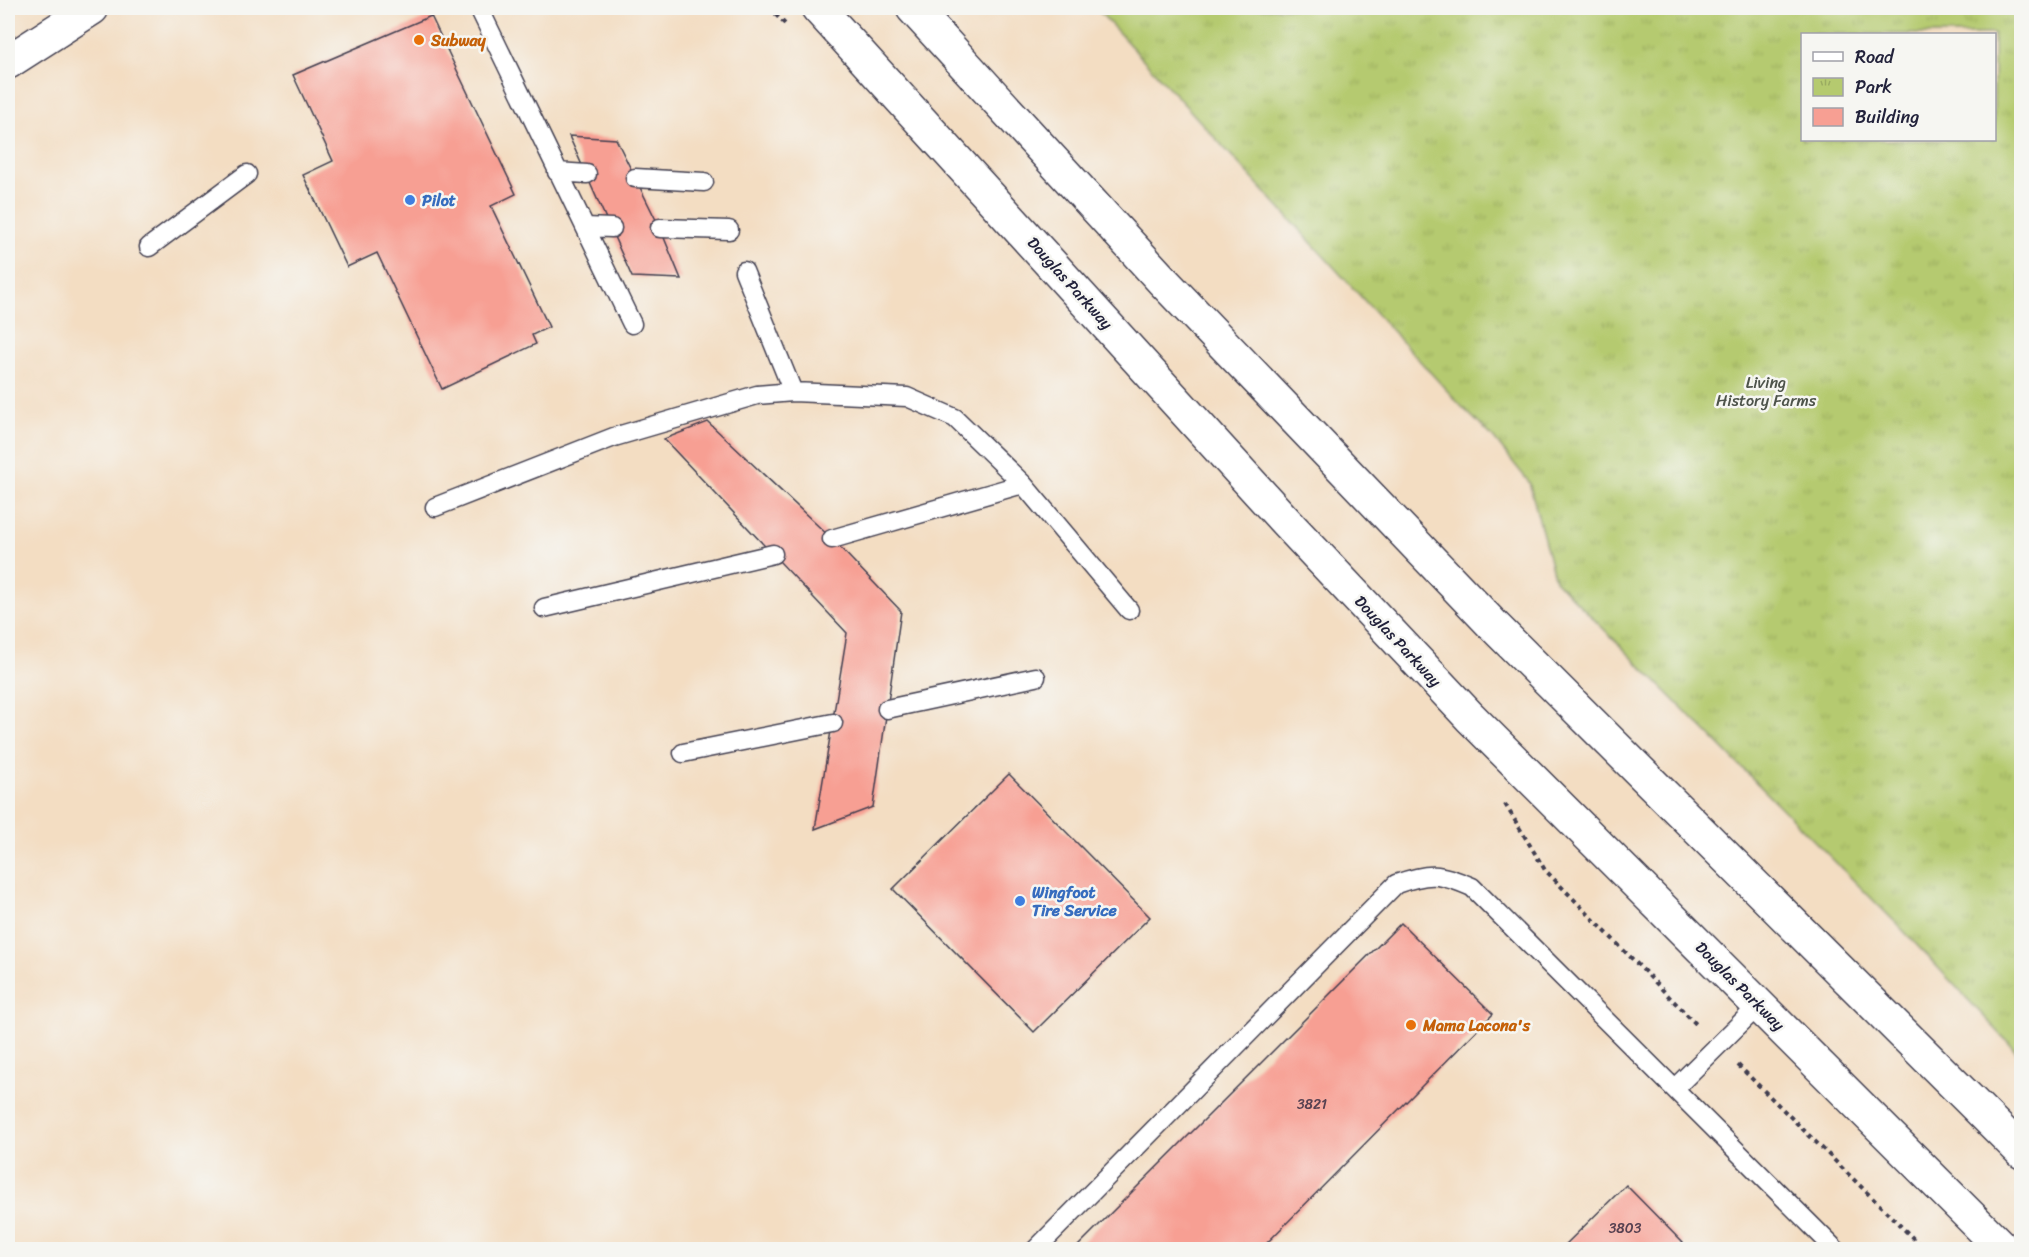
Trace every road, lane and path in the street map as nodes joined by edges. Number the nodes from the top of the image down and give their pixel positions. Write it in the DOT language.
graph roads {
  1 [pos="92,8"];
  2 [pos="479,8"];
  3 [pos="818,8"];
  4 [pos="913,8"];
  5 [pos="8,62"];
  6 [pos="557,172"];
  7 [pos="247,174"];
  8 [pos="586,174"];
  9 [pos="635,178"];
  10 [pos="704,182"];
  11 [pos="585,227"];
  12 [pos="612,228"];
  13 [pos="660,228"];
  14 [pos="729,230"];
  15 [pos="149,247"];
  16 [pos="744,272"];
  17 [pos="632,324"];
  18 [pos="793,392"];
  19 [pos="1023,484"];
  20 [pos="435,507"];
  21 [pos="832,539"];
  22 [pos="773,554"];
  23 [pos="544,608"];
  24 [pos="1128,610"];
  25 [pos="1036,677"];
  26 [pos="887,709"];
  27 [pos="833,723"];
  28 [pos="683,753"];
  29 [pos="1759,1005"];
  30 [pos="1675,1088"];
  31 [pos="2022,1152"];
  32 [pos="1035,1250"];
  33 [pos="1836,1250"];
  34 [pos="2004,1250"];
  1 -- 5 [label="main road"];
  2 -- 6 [label="lane"];
  3 -- 29 [label="main road, Douglas Parkway"];
  4 -- 31 [label="main road"];
  6 -- 8 [label="lane"];
  6 -- 11 [label="lane"];
  7 -- 15 [label="lane"];
  9 -- 10 [label="lane"];
  11 -- 12 [label="lane"];
  11 -- 17 [label="lane"];
  13 -- 14 [label="lane"];
  16 -- 18 [label="lane"];
  18 -- 19 [label="lane"];
  18 -- 20 [label="lane"];
  19 -- 21 [label="lane"];
  19 -- 24 [label="lane"];
  22 -- 23 [label="lane"];
  25 -- 26 [label="lane"];
  27 -- 28 [label="lane"];
  29 -- 30 [label="lane"];
  29 -- 34 [label="main road, Douglas Parkway"];
  30 -- 32 [label="lane"];
  30 -- 33 [label="lane"];
}
